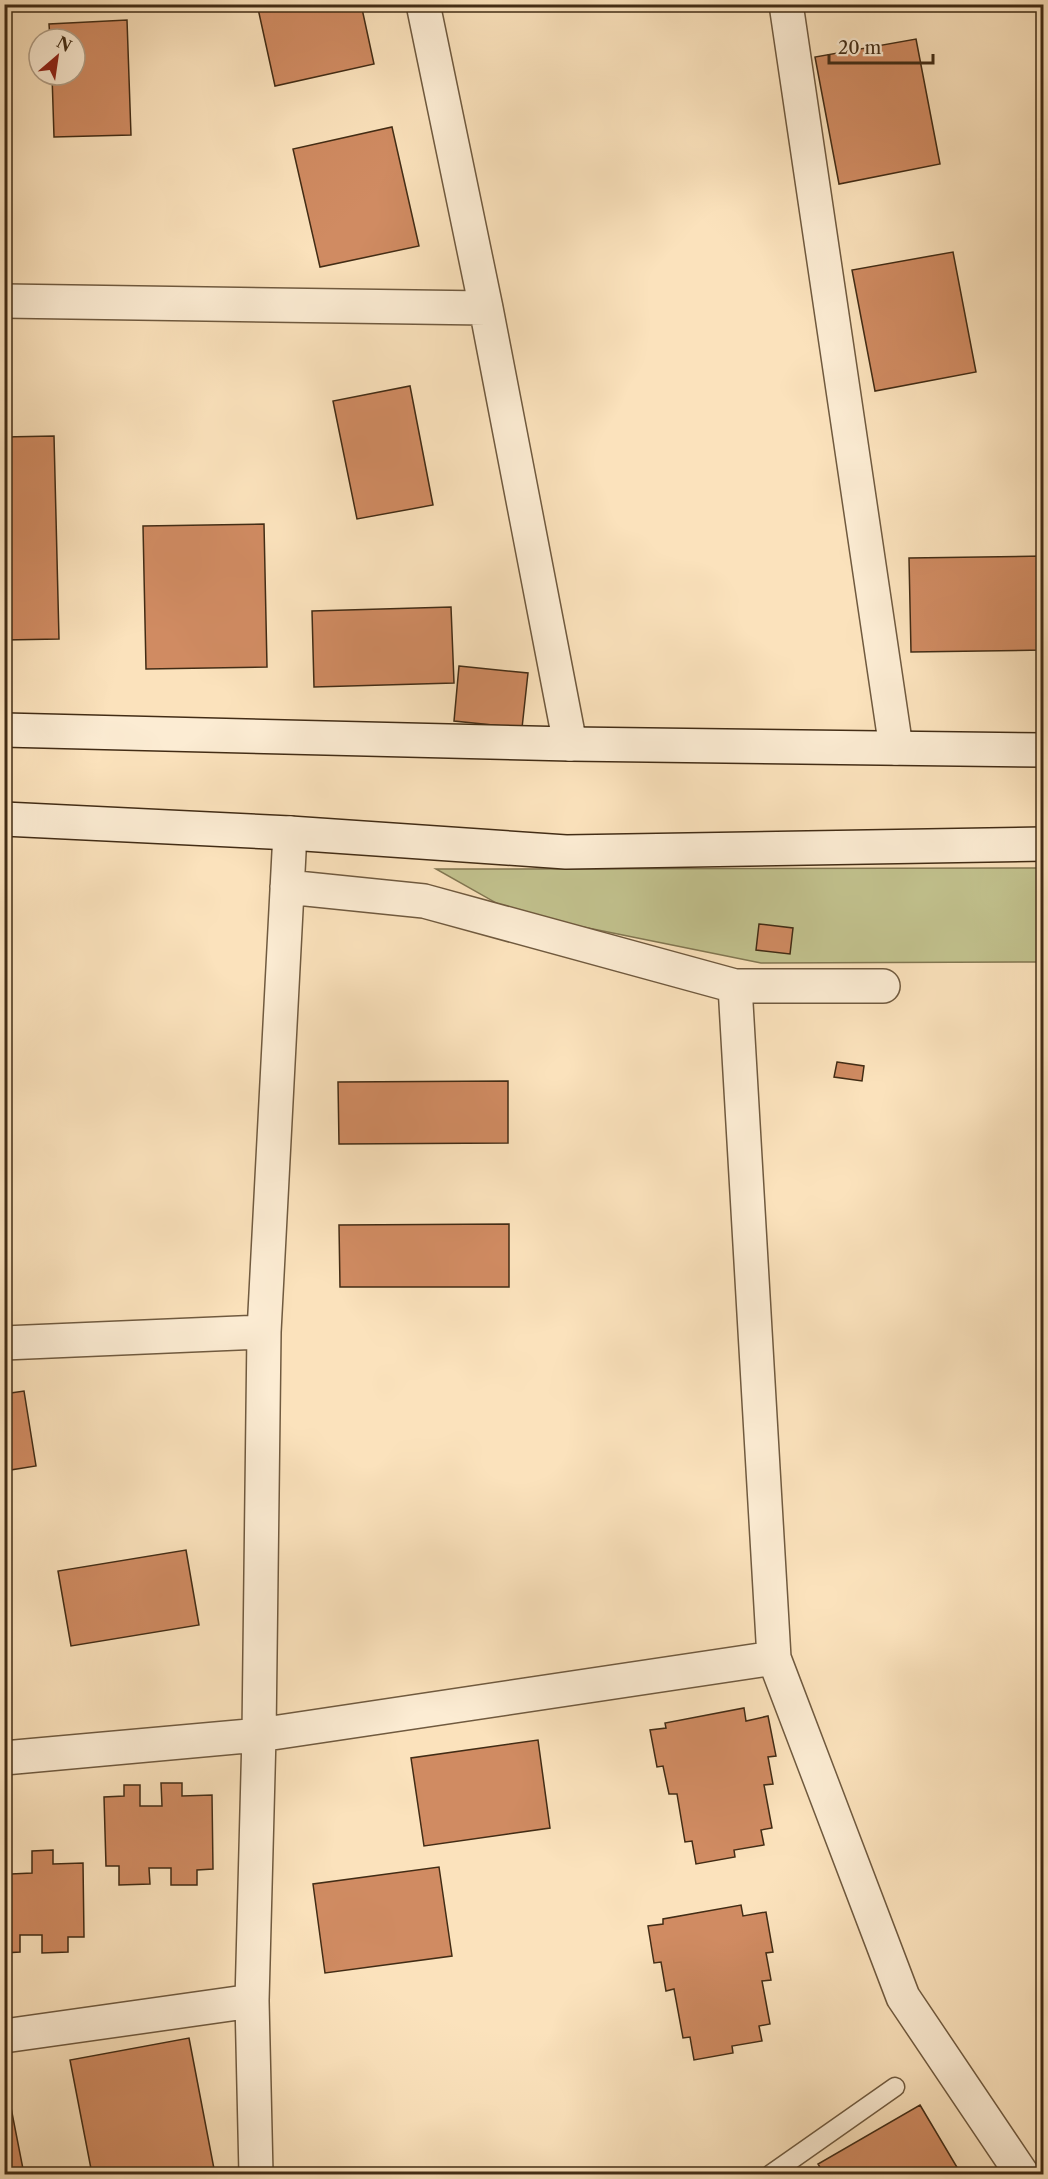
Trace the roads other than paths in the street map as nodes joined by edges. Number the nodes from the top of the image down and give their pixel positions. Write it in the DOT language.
graph roads {
  1 [pos="423,4"];
  2 [pos="786,4"];
  3 [pos="4,301"];
  4 [pos="486,308"];
  5 [pos="4,730"];
  6 [pos="570,744"];
  7 [pos="896,748"];
  8 [pos="1044,750"];
  9 [pos="4,819"];
  10 [pos="290,833"];
  11 [pos="1044,844"];
  12 [pos="287,887"];
  13 [pos="735,986"];
  14 [pos="883,986"];
  15 [pos="264,1332"];
  16 [pos="4,1343"];
  17 [pos="774,1658"];
  18 [pos="259,1735"];
  19 [pos="4,1758"];
  20 [pos="252,2001"];
  21 [pos="4,2036"];
  22 [pos="895,2087"];
  23 [pos="256,2175"];
  24 [pos="771,2175"];
  25 [pos="1022,2175"];
  1 -- 4 [label="street"];
  2 -- 7 [label="street"];
  3 -- 4 [label="street"];
  4 -- 6 [label="street"];
  5 -- 6 [label="street"];
  6 -- 7 [label="street"];
  7 -- 8 [label="street"];
  9 -- 10 [label="street"];
  10 -- 11 [label="street"];
  10 -- 12 [label="street"];
  12 -- 13 [label="street"];
  12 -- 15 [label="street"];
  13 -- 14 [label="street"];
  13 -- 17 [label="street"];
  15 -- 16 [label="street"];
  15 -- 18 [label="street"];
  17 -- 18 [label="street"];
  17 -- 25 [label="street"];
  18 -- 19 [label="street"];
  18 -- 20 [label="street"];
  20 -- 21 [label="street"];
  20 -- 23 [label="street"];
  22 -- 24 [label="lane"];
}
